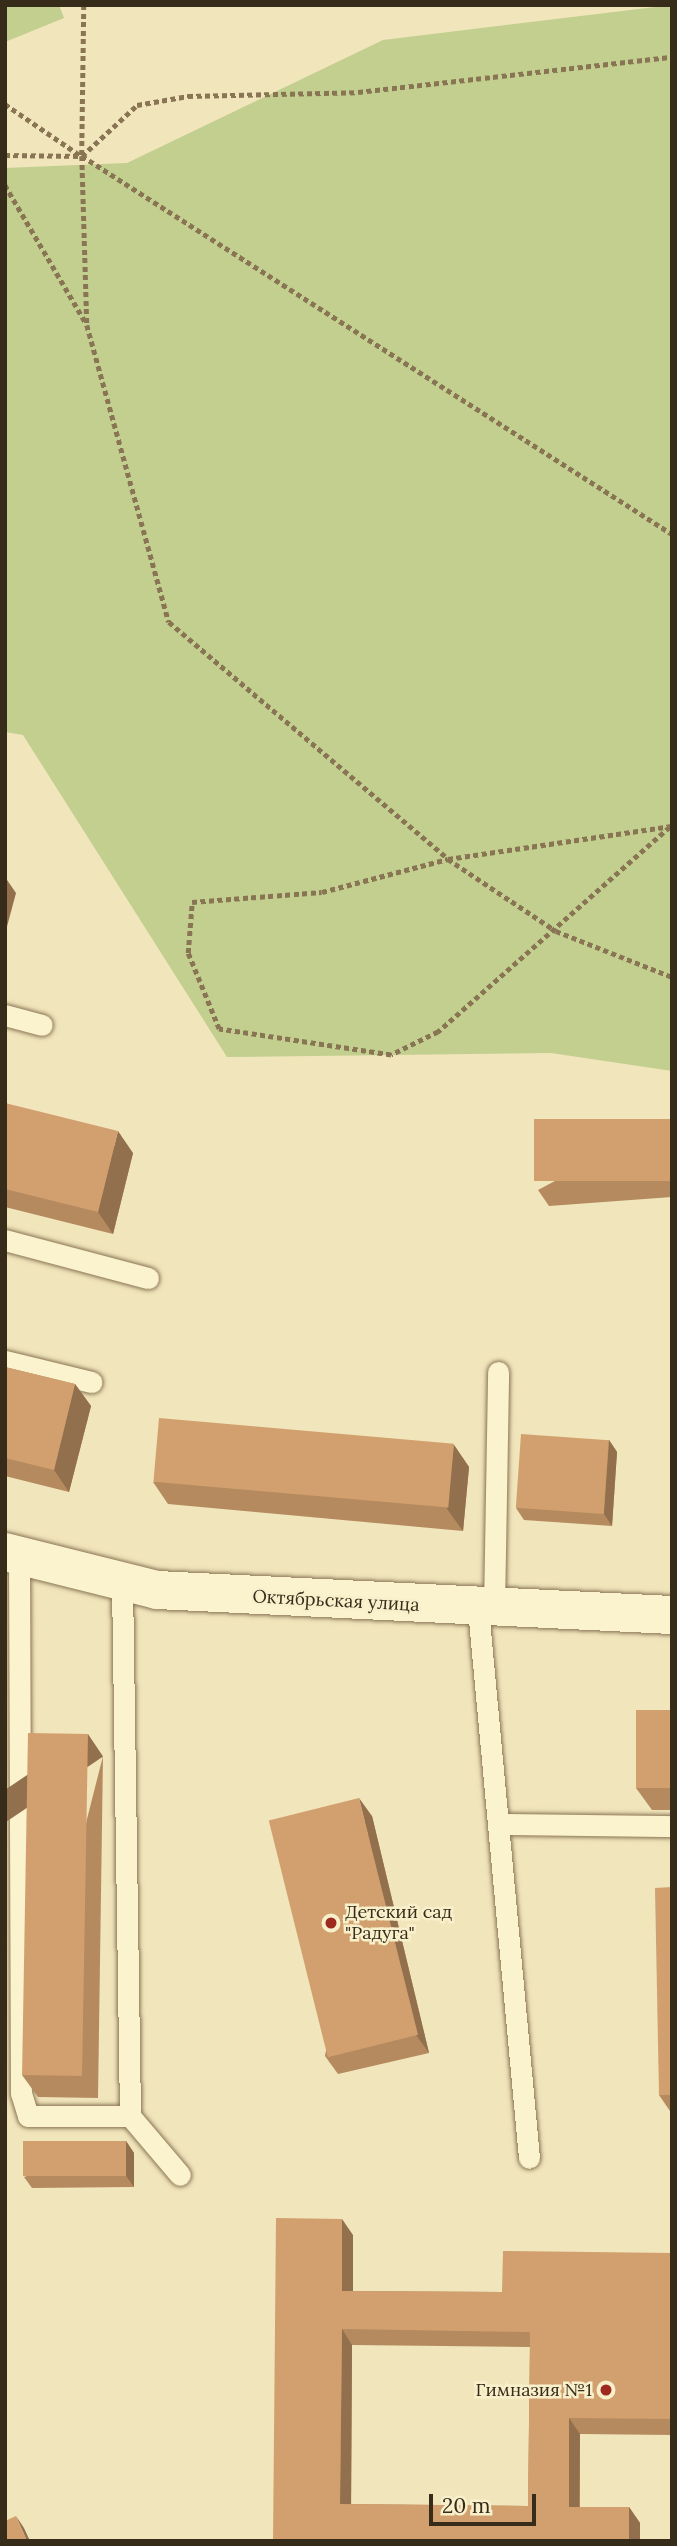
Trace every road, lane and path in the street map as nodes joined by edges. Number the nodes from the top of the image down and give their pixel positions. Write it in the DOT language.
graph roads {
  1 [pos="84,5"];
  2 [pos="672,57"];
  3 [pos="5,104"];
  4 [pos="5,155"];
  5 [pos="82,156"];
  6 [pos="5,185"];
  7 [pos="88,325"];
  8 [pos="672,534"];
  9 [pos="671,826"];
  10 [pos="448,859"];
  11 [pos="556,932"];
  12 [pos="672,977"];
  13 [pos="5,1015"];
  14 [pos="42,1026"];
  15 [pos="5,1240"];
  16 [pos="148,1278"];
  17 [pos="5,1361"];
  18 [pos="498,1372"];
  19 [pos="91,1382"];
  20 [pos="12,1554"];
  21 [pos="122,1582"];
  22 [pos="486,1609"];
  23 [pos="672,1615"];
  24 [pos="498,1824"];
  25 [pos="672,1826"];
  26 [pos="130,2116"];
  27 [pos="529,2158"];
  28 [pos="180,2175"];
  1 -- 5 [label="path"];
  2 -- 5 [label="path"];
  3 -- 5 [label="path"];
  4 -- 5 [label="path"];
  5 -- 7 [label="path"];
  5 -- 8 [label="path"];
  6 -- 7 [label="path"];
  7 -- 10 [label="path"];
  9 -- 10 [label="path"];
  9 -- 11 [label="path"];
  10 -- 11 [label="path"];
  10 -- 11 [label="path"];
  11 -- 12 [label="path"];
  13 -- 14 [label="lane"];
  15 -- 16 [label="lane"];
  17 -- 19 [label="lane"];
  18 -- 22 [label="lane"];
  20 -- 21 [label="street, Октябрьская улица"];
  20 -- 26 [label="lane"];
  21 -- 22 [label="street, Октябрьская улица"];
  21 -- 26 [label="lane"];
  22 -- 23 [label="street, Октябрьская улица"];
  22 -- 24 [label="lane"];
  24 -- 25 [label="lane"];
  24 -- 27 [label="lane"];
  26 -- 28 [label="lane"];
}
